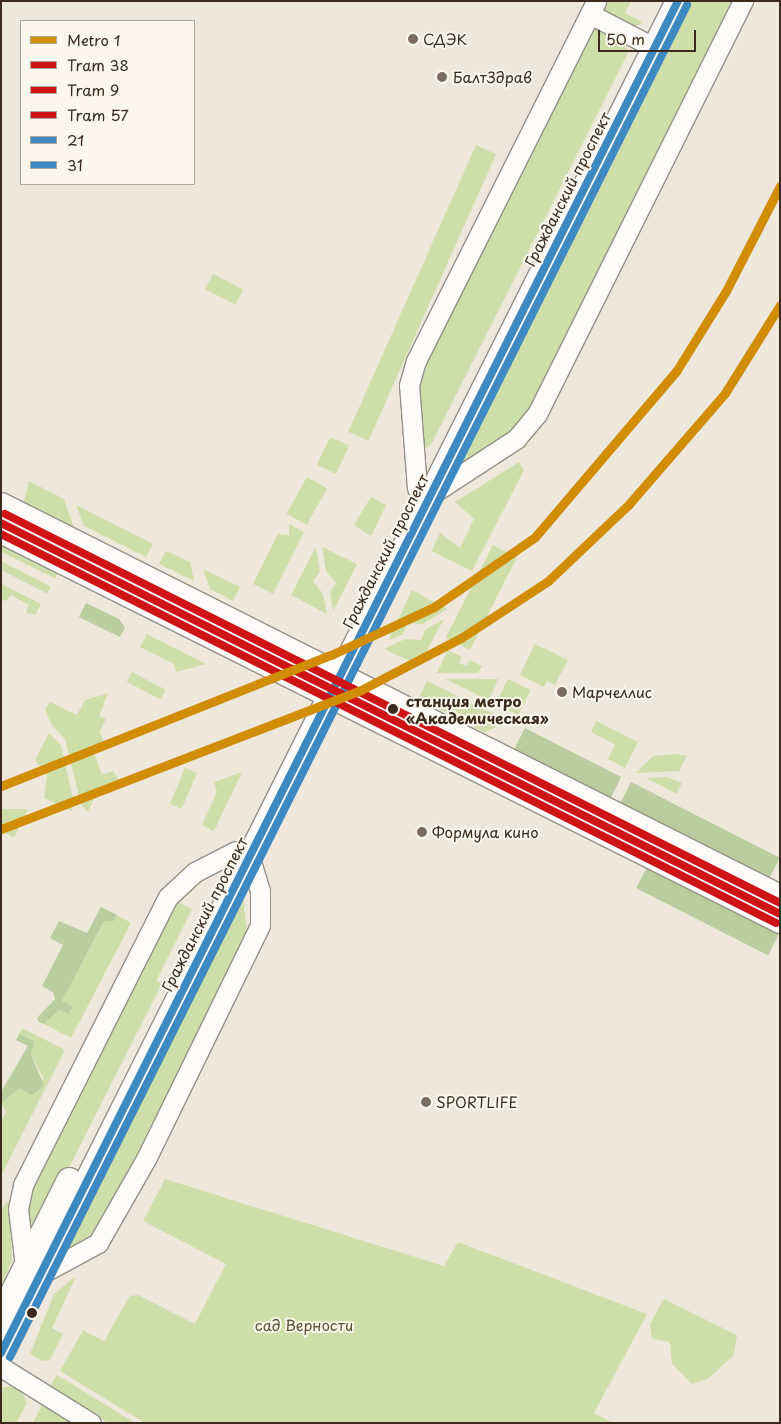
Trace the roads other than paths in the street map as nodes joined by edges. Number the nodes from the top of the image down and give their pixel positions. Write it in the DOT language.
graph roads {
  1 [pos="662,1"];
  2 [pos="678,1"];
  3 [pos="743,1"];
  4 [pos="593,7"];
  5 [pos="648,45"];
  6 [pos="423,492"];
  7 [pos="1,505"];
  8 [pos="1,531"];
  9 [pos="329,682"];
  10 [pos="242,854"];
  11 [pos="780,897"];
  12 [pos="780,921"];
  13 [pos="33,1270"];
  14 [pos="1,1316"];
  15 [pos="1,1353"];
  16 [pos="1,1367"];
  17 [pos="91,1423"];
  1 -- 5 [label="main road, Гражданский проспект"];
  2 -- 5 [label="main road, Гражданский проспект"];
  3 -- 6 [label="street"];
  4 -- 5 [label="street"];
  4 -- 6 [label="street"];
  5 -- 6 [label="main road, Гражданский проспект"];
  6 -- 9 [label="main road, Гражданский проспект"];
  7 -- 9 [label="main road"];
  8 -- 9 [label="main road"];
  9 -- 10 [label="main road, Гражданский проспект"];
  9 -- 11 [label="main road"];
  9 -- 12 [label="main road"];
  10 -- 13 [label="main road, Гражданский проспект"];
  10 -- 13 [label="street"];
  10 -- 13 [label="street"];
  13 -- 14 [label="main road, Гражданский проспект"];
  13 -- 15 [label="main road, Гражданский проспект"];
  16 -- 17 [label="street"];
}
